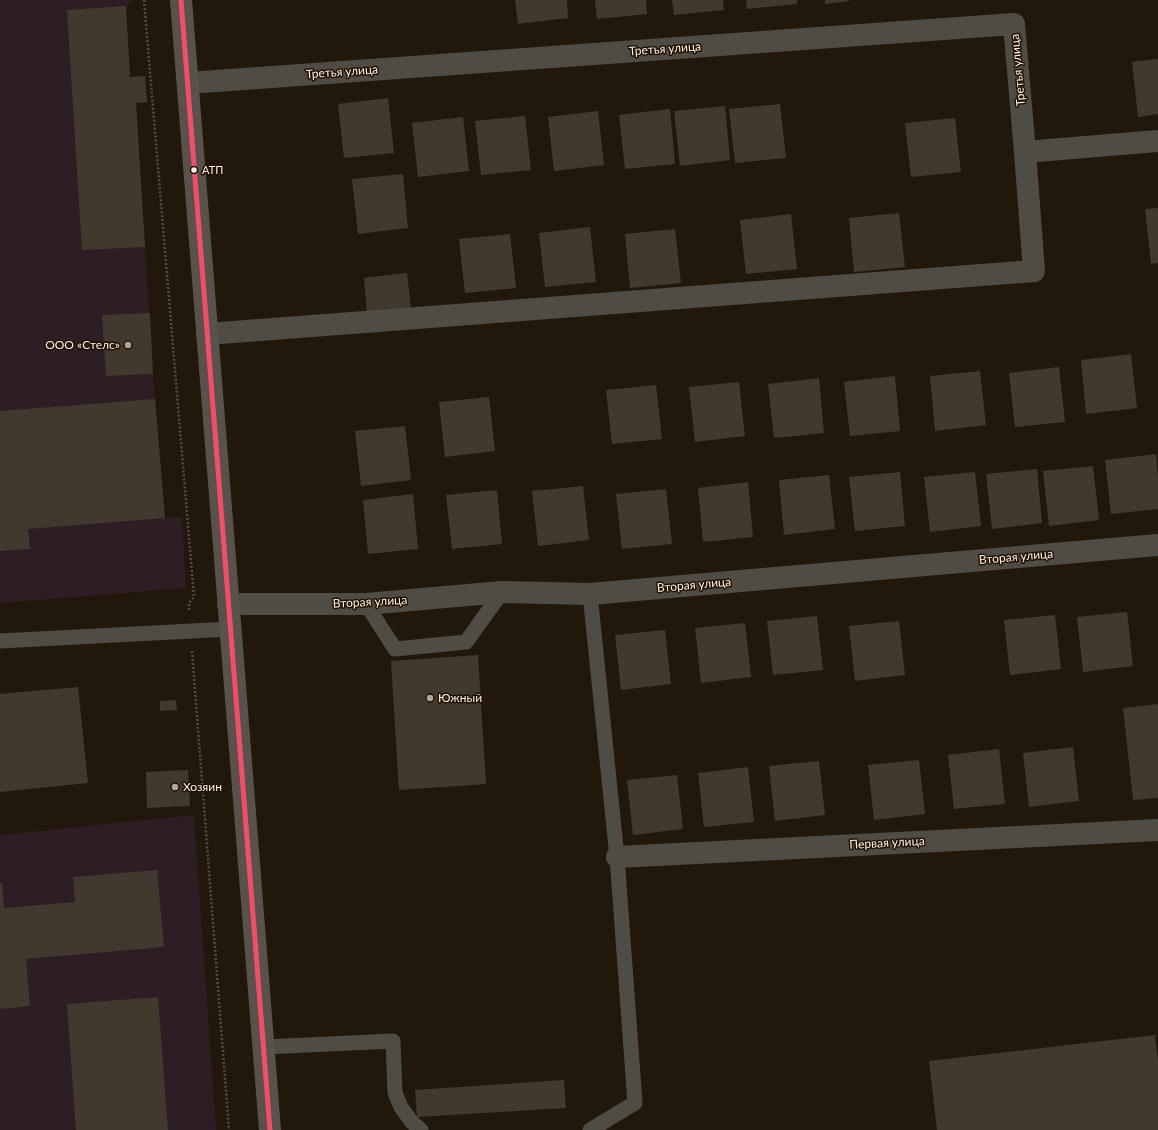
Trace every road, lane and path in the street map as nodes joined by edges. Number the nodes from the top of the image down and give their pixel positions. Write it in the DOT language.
graph roads {
  1 [pos="144,0"];
  2 [pos="181,0"];
  3 [pos="188,83"];
  4 [pos="1158,141"];
  5 [pos="1025,152"];
  6 [pos="207,334"];
  7 [pos="1158,545"];
  8 [pos="502,592"];
  9 [pos="590,594"];
  10 [pos="228,604"];
  11 [pos="366,604"];
  12 [pos="230,630"];
  13 [pos="190,632"];
  14 [pos="0,641"];
  15 [pos="1158,830"];
  16 [pos="617,857"];
  17 [pos="264,1047"];
  18 [pos="228,1130"];
  19 [pos="270,1130"];
  20 [pos="421,1130"];
  21 [pos="590,1130"];
  1 -- 13 [label="path"];
  2 -- 3 [label="main road"];
  3 -- 5 [label="street, Третья улица"];
  3 -- 6 [label="main road"];
  4 -- 5 [label="street"];
  5 -- 6 [label="street, Третья улица"];
  6 -- 10 [label="main road"];
  7 -- 9 [label="street, Вторая улица"];
  8 -- 9 [label="street, Вторая улица"];
  8 -- 11 [label="street, Вторая улица"];
  8 -- 11 [label="lane"];
  9 -- 16 [label="lane"];
  10 -- 11 [label="street, Вторая улица"];
  10 -- 12 [label="main road"];
  12 -- 13 [label="lane"];
  12 -- 17 [label="main road"];
  13 -- 14 [label="lane"];
  13 -- 18 [label="path"];
  15 -- 16 [label="street, Первая улица"];
  16 -- 21 [label="lane"];
  17 -- 19 [label="main road"];
  17 -- 20 [label="lane"];
}
